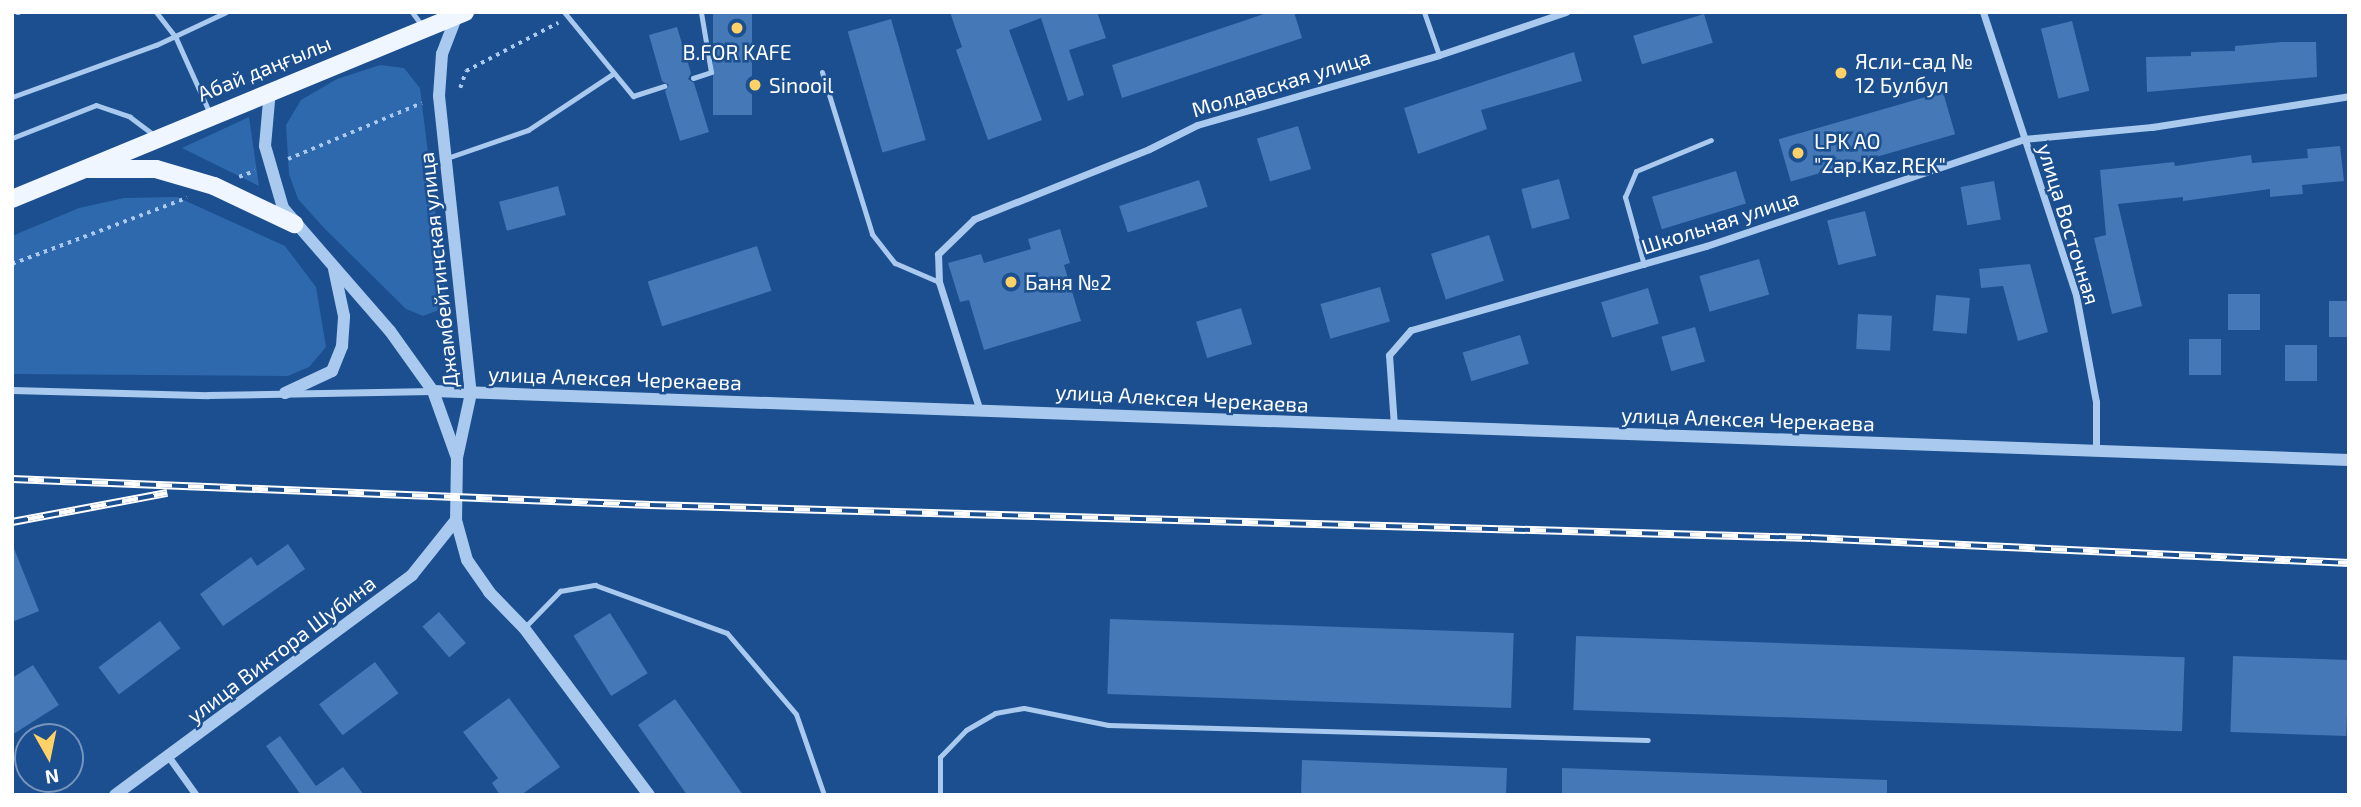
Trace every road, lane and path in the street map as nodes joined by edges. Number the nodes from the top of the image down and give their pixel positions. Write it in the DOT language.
graph roads {
  1 [pos="156,12"];
  2 [pos="225,12"];
  3 [pos="412,12"];
  4 [pos="701,12"];
  5 [pos="1424,12"];
  6 [pos="1566,12"];
  7 [pos="1983,12"];
  8 [pos="461,14"];
  9 [pos="566,15"];
  10 [pos="424,29"];
  11 [pos="175,36"];
  12 [pos="1438,55"];
  13 [pos="822,72"];
  14 [pos="614,73"];
  15 [pos="693,78"];
  16 [pos="664,86"];
  17 [pos="460,88"];
  18 [pos="271,90"];
  19 [pos="2349,96"];
  20 [pos="12,97"];
  21 [pos="422,103"];
  22 [pos="210,114"];
  23 [pos="157,137"];
  24 [pos="12,138"];
  25 [pos="2024,139"];
  26 [pos="1711,140"];
  27 [pos="445,158"];
  28 [pos="288,159"];
  29 [pos="81,169"];
  30 [pos="257,170"];
  31 [pos="239,177"];
  32 [pos="195,193"];
  33 [pos="12,200"];
  34 [pos="294,224"];
  35 [pos="12,264"];
  36 [pos="333,265"];
  37 [pos="1644,265"];
  38 [pos="939,282"];
  39 [pos="12,390"];
  40 [pos="433,391"];
  41 [pos="285,393"];
  42 [pos="471,393"];
  43 [pos="979,408"];
  44 [pos="1394,426"];
  45 [pos="2096,451"];
  46 [pos="457,457"];
  47 [pos="2349,460"];
  48 [pos="456,520"];
  49 [pos="524,628"];
  50 [pos="1648,740"];
  51 [pos="168,756"];
  52 [pos="115,795"];
  53 [pos="196,795"];
  54 [pos="649,795"];
  55 [pos="824,795"];
  56 [pos="940,795"];
  1 -- 11 [label="lane"];
  2 -- 11 [label="lane"];
  3 -- 10 [label="lane"];
  4 -- 15 [label="lane"];
  5 -- 12 [label="lane"];
  6 -- 12 [label="street, Молдавская улица"];
  7 -- 25 [label="street, улица Восточная"];
  8 -- 10 [label="main road, Абай даңғылы"];
  8 -- 27 [label="street, Джамбейтинская улица"];
  9 -- 14 [label="lane"];
  9 -- 17 [label="path"];
  10 -- 18 [label="main road, Абай даңғылы"];
  11 -- 20 [label="lane"];
  11 -- 22 [label="lane"];
  12 -- 38 [label="street, Молдавская улица"];
  13 -- 38 [label="lane"];
  14 -- 16 [label="lane"];
  14 -- 27 [label="lane"];
  18 -- 22 [label="main road, Абай даңғылы"];
  18 -- 34 [label="street"];
  19 -- 25 [label="street, Школьная улица"];
  21 -- 28 [label="path"];
  22 -- 23 [label="main road, Абай даңғылы"];
  23 -- 24 [label="lane"];
  23 -- 29 [label="main road, Абай даңғылы"];
  25 -- 37 [label="street, Школьная улица"];
  25 -- 45 [label="street, улица Восточная"];
  26 -- 37 [label="lane"];
  27 -- 42 [label="street, Джамбейтинская улица"];
  29 -- 33 [label="main road, Абай даңғылы"];
  29 -- 34 [label="main road"];
  30 -- 31 [label="path"];
  32 -- 35 [label="path"];
  34 -- 36 [label="street"];
  36 -- 40 [label="street"];
  36 -- 41 [label="street"];
  37 -- 44 [label="street, Школьная улица"];
  38 -- 43 [label="street"];
  39 -- 41 [label="street, улица Алексея Черекаева"];
  40 -- 41 [label="street, улица Алексея Черекаева"];
  40 -- 42 [label="street, улица Алексея Черекаева"];
  40 -- 46 [label="street"];
  42 -- 43 [label="street, улица Алексея Черекаева"];
  42 -- 46 [label="street, Джамбейтинская улица"];
  43 -- 44 [label="street, улица Алексея Черекаева"];
  44 -- 45 [label="street, улица Алексея Черекаева"];
  45 -- 47 [label="street, улица Алексея Черекаева"];
  46 -- 48 [label="street, Джамбейтинская улица"];
  48 -- 49 [label="street, Джамбейтинская улица"];
  48 -- 51 [label="street, улица Виктора Шубина"];
  49 -- 54 [label="street, Джамбейтинская улица"];
  49 -- 55 [label="lane"];
  50 -- 56 [label="lane"];
  51 -- 52 [label="street, улица Виктора Шубина"];
  51 -- 53 [label="street"];
}
